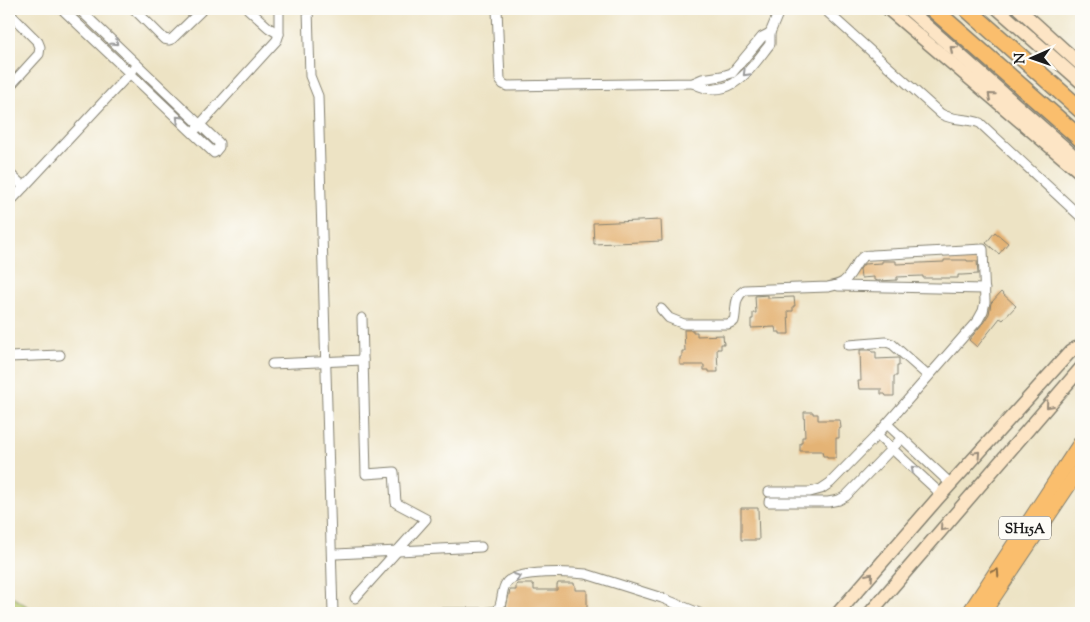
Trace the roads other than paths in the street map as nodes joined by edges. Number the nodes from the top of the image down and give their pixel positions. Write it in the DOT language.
graph roads {
  1 [pos="62,9"];
  2 [pos="79,9"];
  3 [pos="134,9"];
  4 [pos="203,9"];
  5 [pos="248,9"];
  6 [pos="279,9"];
  7 [pos="308,9"];
  8 [pos="497,9"];
  9 [pos="780,9"];
  10 [pos="824,9"];
  11 [pos="888,9"];
  12 [pos="908,9"];
  13 [pos="933,9"];
  14 [pos="967,9"];
  15 [pos="998,9"];
  16 [pos="1018,9"];
  17 [pos="9,13"];
  18 [pos="279,34"];
  19 [pos="139,65"];
  20 [pos="1081,65"];
  21 [pos="130,73"];
  22 [pos="1081,82"];
  23 [pos="9,87"];
  24 [pos="1081,110"];
  25 [pos="200,124"];
  26 [pos="193,133"];
  27 [pos="1081,139"];
  28 [pos="1081,162"];
  29 [pos="9,173"];
  30 [pos="1081,173"];
  31 [pos="24,187"];
  32 [pos="9,203"];
  33 [pos="1081,217"];
  34 [pos="834,286"];
  35 [pos="985,289"];
  36 [pos="660,309"];
  37 [pos="362,318"];
  38 [pos="849,345"];
  39 [pos="1081,347"];
  40 [pos="60,355"];
  41 [pos="9,357"];
  42 [pos="363,360"];
  43 [pos="325,362"];
  44 [pos="272,364"];
  45 [pos="1081,368"];
  46 [pos="928,376"];
  47 [pos="886,424"];
  48 [pos="877,435"];
  49 [pos="902,438"];
  50 [pos="1081,442"];
  51 [pos="892,448"];
  52 [pos="1081,466"];
  53 [pos="951,484"];
  54 [pos="941,494"];
  55 [pos="481,547"];
  56 [pos="397,551"];
  57 [pos="336,554"];
  58 [pos="355,598"];
  59 [pos="333,613"];
  60 [pos="422,613"];
  61 [pos="699,613"];
  62 [pos="838,613"];
  63 [pos="870,613"];
  64 [pos="969,613"];
  65 [pos="983,613"];
  1 -- 21 [label="street"];
  2 -- 19 [label="street, one-way"];
  3 -- 4 [label="street"];
  5 -- 18 [label="street"];
  6 -- 18 [label="street"];
  7 -- 43 [label="street"];
  8 -- 9 [label="street"];
  10 -- 33 [label="street"];
  30 -- 11 [label="street, one-way"];
  28 -- 12 [label="street, one-way"];
  13 -- 27 [label="highway"];
  14 -- 24 [label="highway"];
  15 -- 22 [label="street"];
  16 -- 20 [label="street"];
  17 -- 23 [label="street"];
  18 -- 25 [label="street"];
  19 -- 21 [label="street"];
  19 -- 25 [label="street"];
  26 -- 21 [label="street, one-way"];
  21 -- 31 [label="street"];
  25 -- 26 [label="street"];
  25 -- 26 [label="street"];
  29 -- 31 [label="street"];
  31 -- 32 [label="street"];
  34 -- 35 [label="street"];
  34 -- 35 [label="street"];
  34 -- 36 [label="street"];
  35 -- 46 [label="street"];
  37 -- 42 [label="street"];
  38 -- 46 [label="street"];
  53 -- 39 [label="street, one-way"];
  40 -- 41 [label="street"];
  42 -- 43 [label="street"];
  42 -- 56 [label="street"];
  43 -- 44 [label="street"];
  43 -- 59 [label="street"];
  45 -- 63 [label="street, one-way"];
  46 -- 47 [label="street"];
  47 -- 48 [label="street"];
  47 -- 49 [label="street"];
  48 -- 51 [label="street"];
  48 -- 51 [label="street"];
  49 -- 51 [label="street"];
  49 -- 53 [label="street"];
  64 -- 50 [label="main road, SH15A, one-way"];
  54 -- 51 [label="street, one-way"];
  52 -- 65 [label="main road, SH15A"];
  53 -- 54 [label="street"];
  62 -- 54 [label="street, one-way"];
  55 -- 56 [label="street"];
  56 -- 57 [label="street"];
  56 -- 58 [label="street"];
  60 -- 61 [label="street, one-way"];
}
